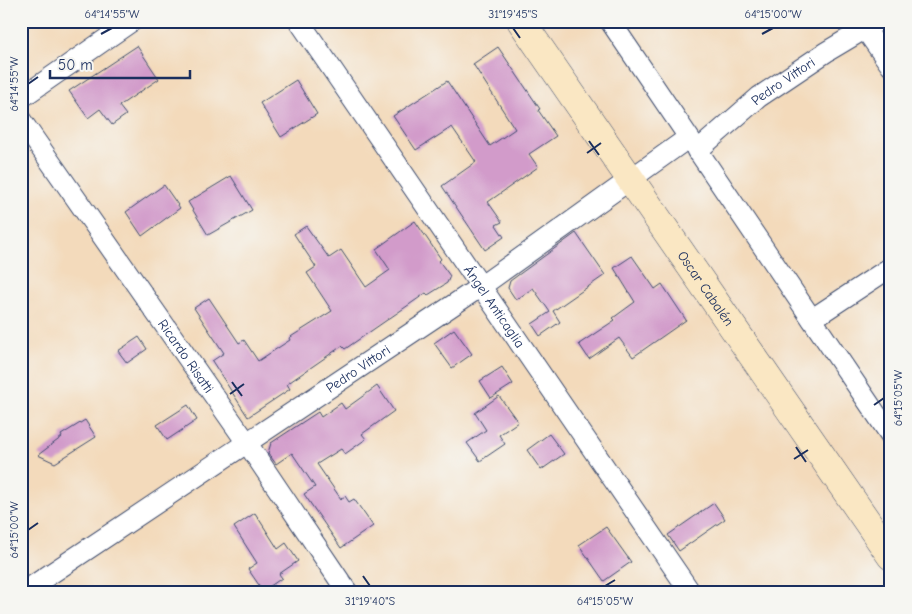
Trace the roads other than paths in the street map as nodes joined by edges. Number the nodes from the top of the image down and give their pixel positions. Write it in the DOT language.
graph roads {
  1 [pos="132,21"];
  2 [pos="299,21"];
  3 [pos="521,21"];
  4 [pos="610,21"];
  5 [pos="872,25"];
  6 [pos="891,66"];
  7 [pos="21,98"];
  8 [pos="21,120"];
  9 [pos="693,144"];
  10 [pos="630,179"];
  11 [pos="891,267"];
  12 [pos="480,287"];
  13 [pos="812,319"];
  14 [pos="891,436"];
  15 [pos="247,443"];
  16 [pos="891,556"];
  17 [pos="22,593"];
  18 [pos="348,593"];
  19 [pos="691,593"];
  1 -- 7 [label="street"];
  2 -- 12 [label="street, Ángel Anticaglia"];
  3 -- 10 [label="main road, Oscar Cabalén"];
  4 -- 9 [label="street"];
  5 -- 6 [label="street"];
  5 -- 9 [label="street, Pedro Vittori"];
  8 -- 15 [label="street, Ricardo Risatti"];
  9 -- 10 [label="street, Pedro Vittori"];
  9 -- 13 [label="street"];
  10 -- 12 [label="street, Pedro Vittori"];
  10 -- 16 [label="main road, Oscar Cabalén"];
  11 -- 13 [label="street"];
  12 -- 15 [label="street, Pedro Vittori"];
  12 -- 19 [label="street, Ángel Anticaglia"];
  13 -- 14 [label="street"];
  15 -- 17 [label="street, Pedro Vittori"];
  15 -- 18 [label="street, Ricardo Risatti"];
}
